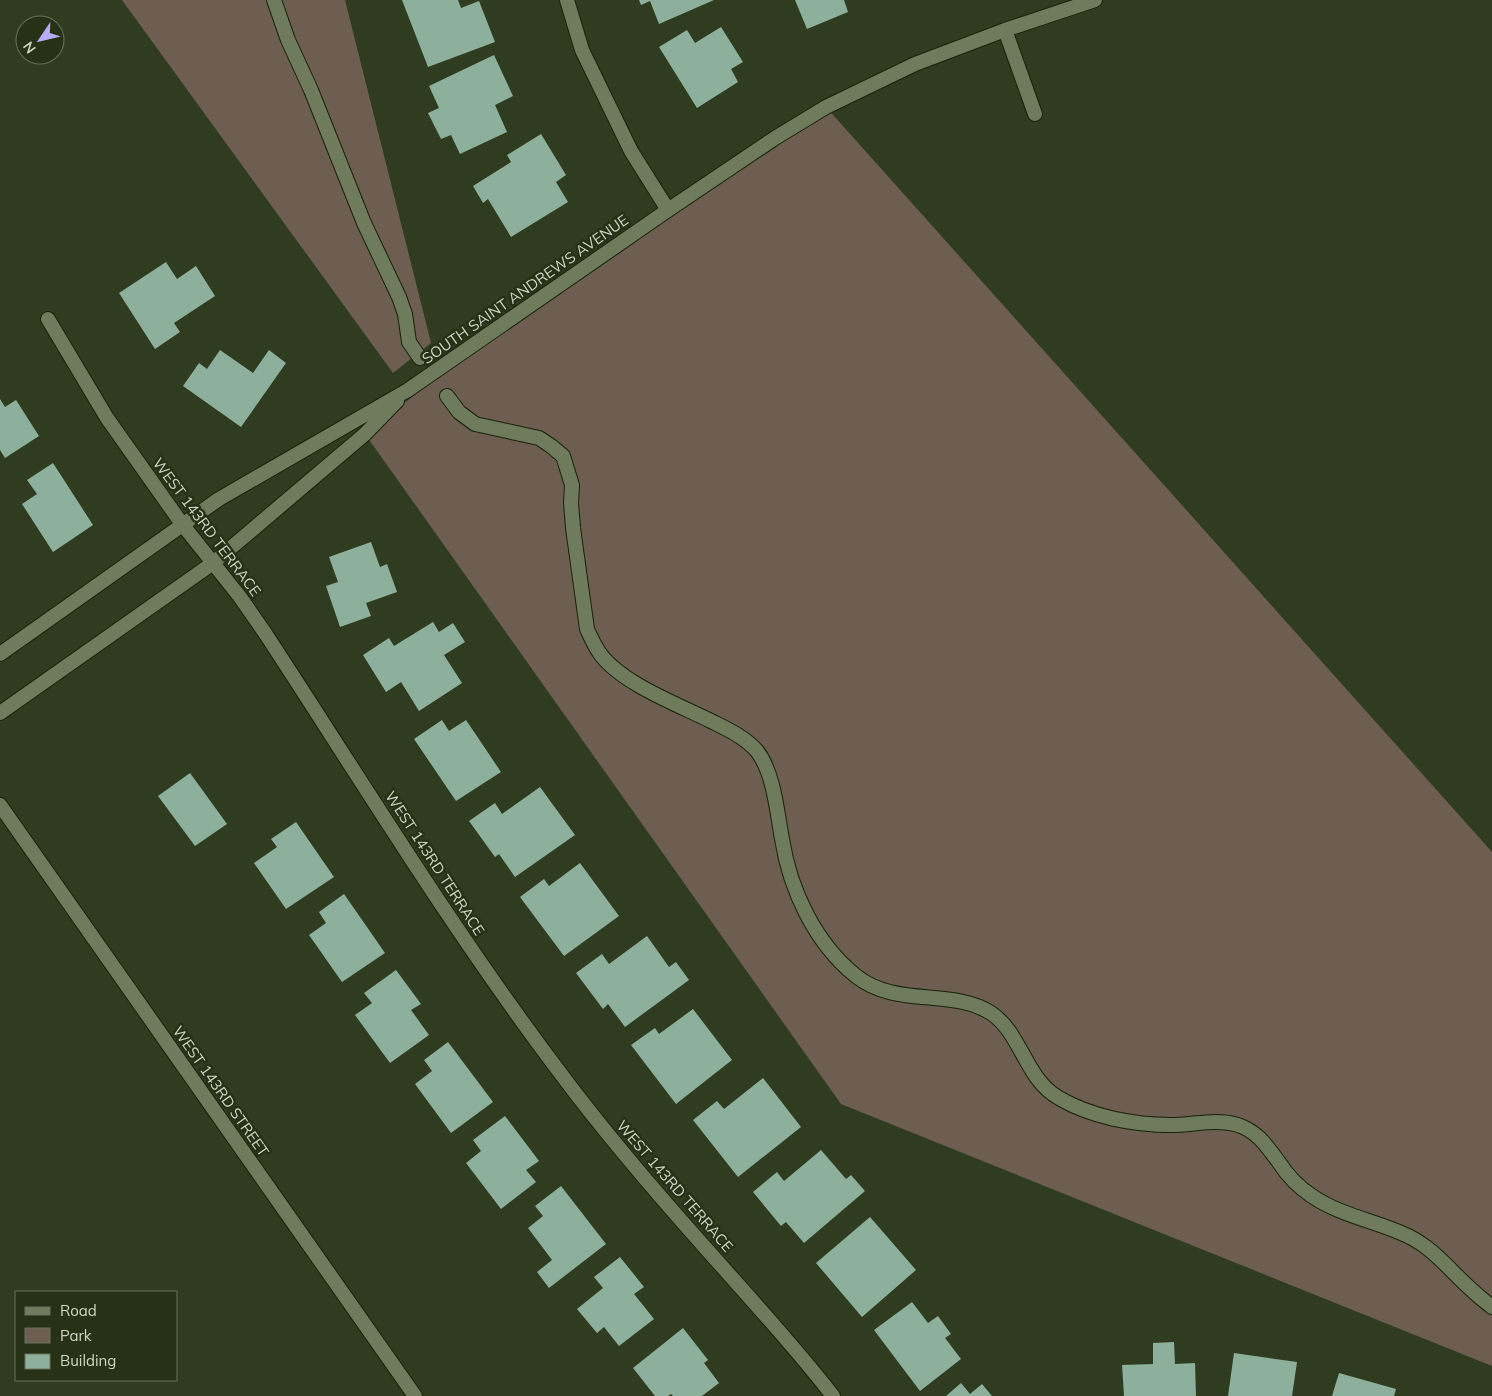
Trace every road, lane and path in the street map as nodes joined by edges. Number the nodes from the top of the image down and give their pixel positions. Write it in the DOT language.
graph roads {
  1 [pos="274,0"];
  2 [pos="568,0"];
  3 [pos="1095,0"];
  4 [pos="1005,30"];
  5 [pos="1035,114"];
  6 [pos="668,210"];
  7 [pos="48,319"];
  8 [pos="420,358"];
  9 [pos="408,390"];
  10 [pos="447,396"];
  11 [pos="182,524"];
  12 [pos="212,563"];
  13 [pos="0,654"];
  14 [pos="0,713"];
  15 [pos="0,805"];
  16 [pos="1492,1306"];
  17 [pos="415,1396"];
  18 [pos="833,1396"];
  1 -- 8 [label="street"];
  2 -- 6 [label="street"];
  3 -- 4 [label="street, SOUTH SAINT ANDREWS AVENUE"];
  4 -- 5 [label="street"];
  4 -- 6 [label="street, SOUTH SAINT ANDREWS AVENUE"];
  6 -- 9 [label="street, SOUTH SAINT ANDREWS AVENUE"];
  7 -- 11 [label="street, WEST 143RD TERRACE"];
  9 -- 11 [label="street, SOUTH SAINT ANDREWS AVENUE"];
  9 -- 12 [label="street"];
  10 -- 16 [label="street"];
  11 -- 12 [label="street, WEST 143RD TERRACE"];
  11 -- 13 [label="street, SOUTH SAINT ANDREWS AVENUE"];
  12 -- 14 [label="street"];
  12 -- 18 [label="street, WEST 143RD TERRACE"];
  15 -- 17 [label="street, WEST 143RD STREET"];
}
